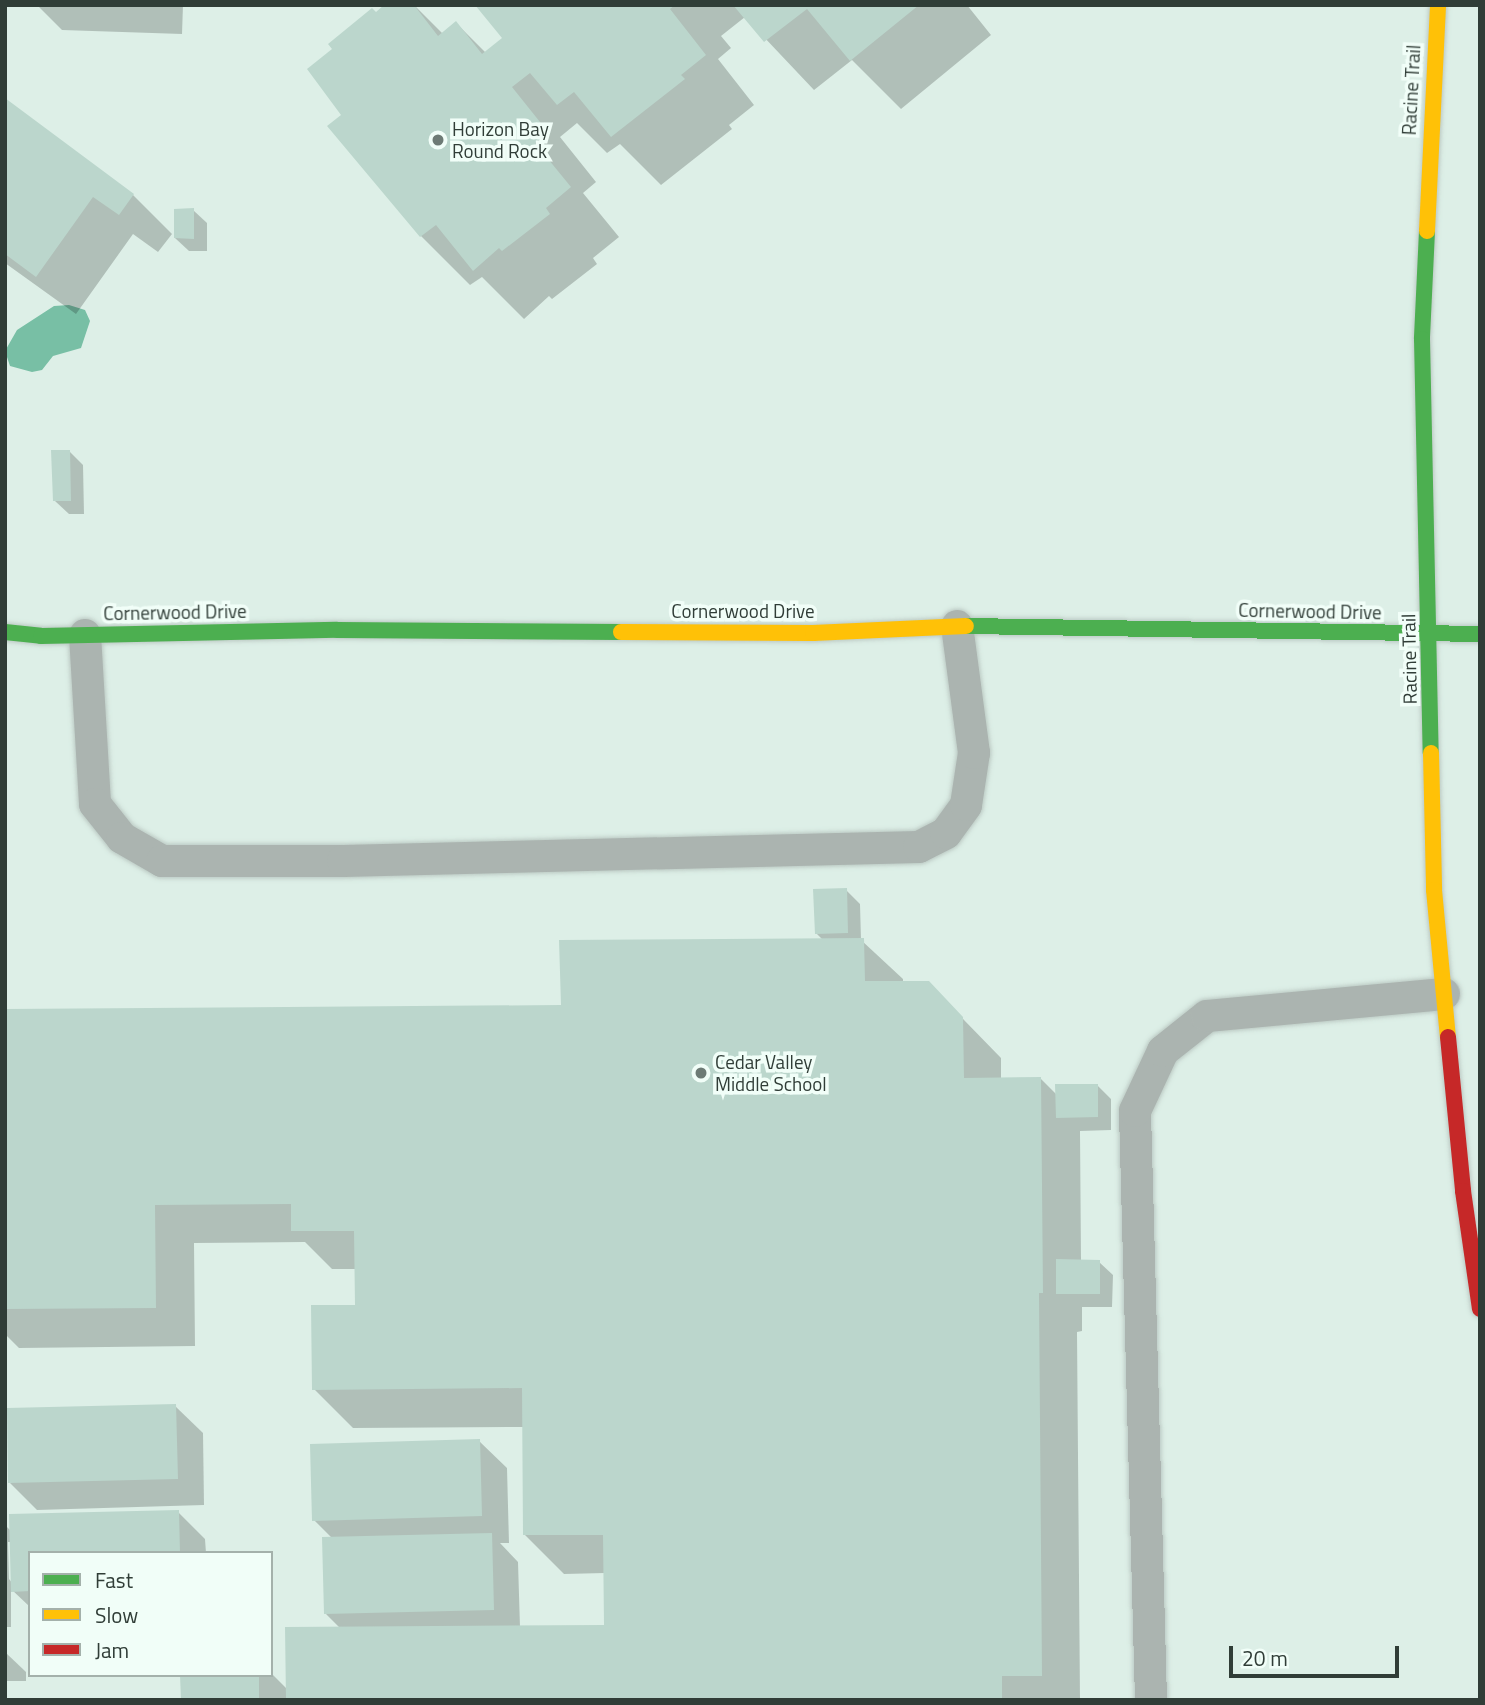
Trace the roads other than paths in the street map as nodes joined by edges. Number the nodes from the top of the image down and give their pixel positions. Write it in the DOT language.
graph roads {
  1 [pos="1438,5"];
  2 [pos="957,626"];
  3 [pos="5,632"];
  4 [pos="1480,634"];
  5 [pos="85,635"];
  6 [pos="1429,635"];
  7 [pos="1444,994"];
  8 [pos="1468,1123"];
  9 [pos="1480,1309"];
  10 [pos="1151,1700"];
  1 -- 6 [label="street, Racine Trail"];
  2 -- 5 [label="street, Cornerwood Drive"];
  2 -- 5 [label="lane"];
  2 -- 6 [label="street, Cornerwood Drive"];
  3 -- 5 [label="street, Cornerwood Drive"];
  4 -- 6 [label="street, Cornerwood Drive"];
  6 -- 7 [label="street, Racine Trail"];
  7 -- 8 [label="street, Racine Trail"];
  7 -- 10 [label="lane"];
  8 -- 9 [label="street, Racine Trail"];
}
